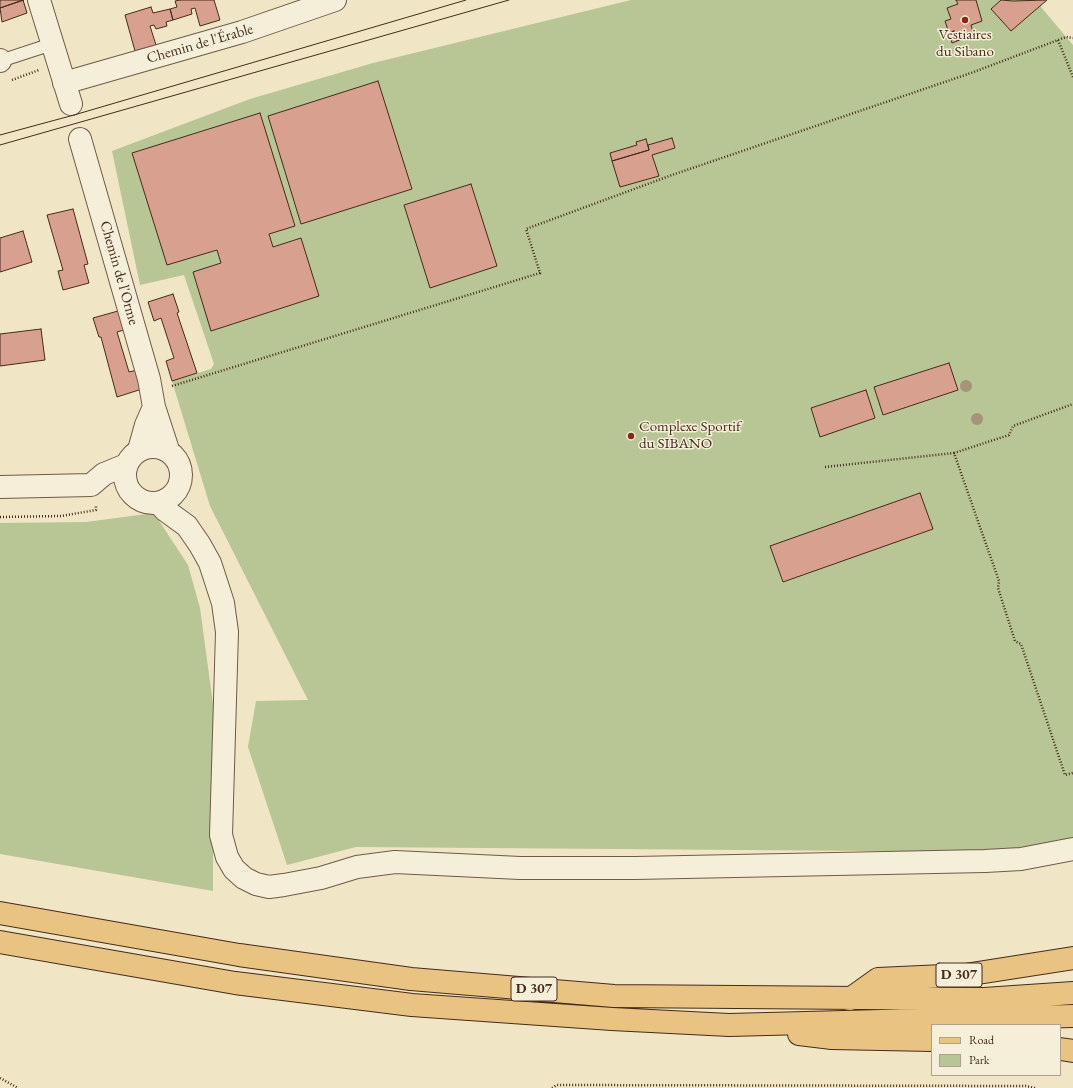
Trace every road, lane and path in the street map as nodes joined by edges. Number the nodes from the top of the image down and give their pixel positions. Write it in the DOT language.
graph roads {
  1 [pos="39,0"];
  2 [pos="335,0"];
  3 [pos="1073,38"];
  4 [pos="1058,40"];
  5 [pos="0,61"];
  6 [pos="58,64"];
  7 [pos="1073,77"];
  8 [pos="7,82"];
  9 [pos="71,104"];
  10 [pos="80,139"];
  11 [pos="169,387"];
  12 [pos="1073,404"];
  13 [pos="154,407"];
  14 [pos="168,450"];
  15 [pos="954,453"];
  16 [pos="133,457"];
  17 [pos="825,467"];
  18 [pos="92,485"];
  19 [pos="0,487"];
  20 [pos="177,491"];
  21 [pos="132,494"];
  22 [pos="159,503"];
  23 [pos="0,517"];
  24 [pos="187,526"];
  25 [pos="1073,772"];
  26 [pos="1073,849"];
  27 [pos="0,912"];
  28 [pos="0,942"];
  29 [pos="1073,958"];
  30 [pos="1073,993"];
  31 [pos="850,999"];
  32 [pos="1073,1016"];
  33 [pos="729,1025"];
  34 [pos="931,1040"];
  35 [pos="1061,1049"];
  36 [pos="1073,1051"];
  37 [pos="0,1078"];
  38 [pos="18,1088"];
  39 [pos="552,1088"];
  40 [pos="1035,1088"];
  1 -- 6 [label="street"];
  2 -- 6 [label="street, Chemin de l'Érable"];
  3 -- 4 [label="path"];
  4 -- 7 [label="path"];
  4 -- 11 [label="path"];
  5 -- 6 [label="lane"];
  6 -- 8 [label="path"];
  6 -- 9 [label="street"];
  10 -- 13 [label="street, Chemin de l'Orme"];
  12 -- 15 [label="path"];
  13 -- 14 [label="street, Chemin de l'Orme"];
  13 -- 16 [label="street"];
  14 -- 16 [label="street"];
  14 -- 20 [label="street"];
  15 -- 17 [label="path"];
  15 -- 25 [label="path"];
  16 -- 18 [label="street"];
  16 -- 21 [label="street"];
  18 -- 19 [label="street"];
  18 -- 21 [label="street"];
  18 -- 23 [label="path"];
  20 -- 22 [label="street"];
  20 -- 24 [label="street"];
  21 -- 22 [label="street"];
  22 -- 24 [label="street"];
  24 -- 26 [label="street"];
  27 -- 31 [label="main road, D 307"];
  28 -- 33 [label="main road, D 307"];
  29 -- 31 [label="main road, D 307"];
  30 -- 31 [label="main road, D 307"];
  32 -- 33 [label="main road, D 307"];
  33 -- 34 [label="main road"];
  35 -- 36 [label="main road"];
  37 -- 38 [label="path"];
  39 -- 40 [label="path"];
}
